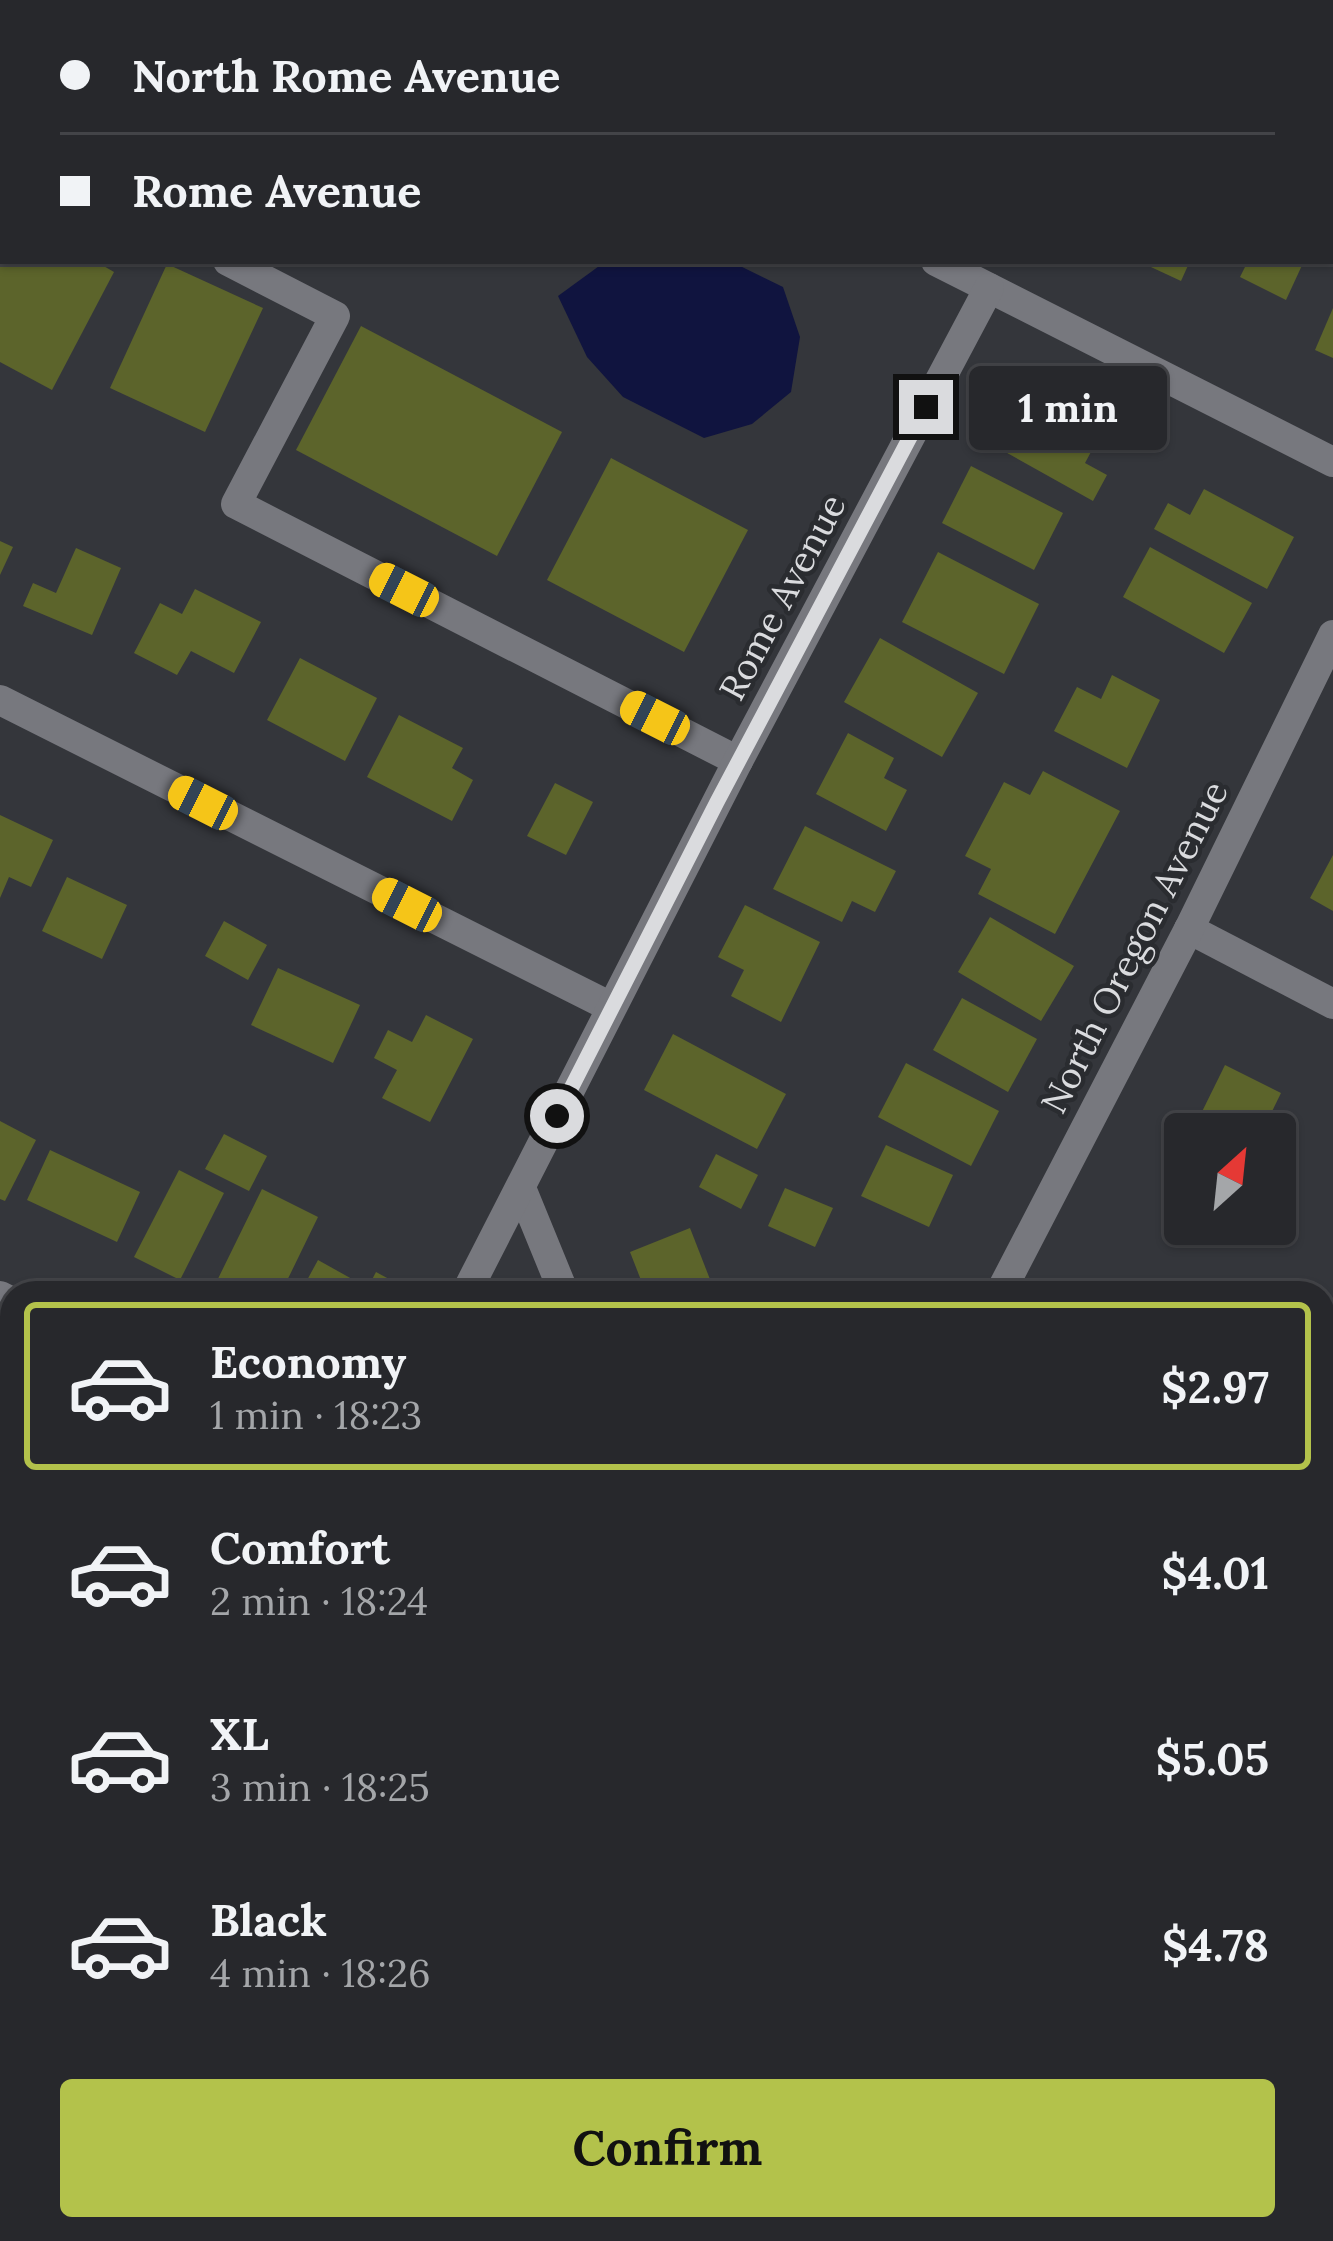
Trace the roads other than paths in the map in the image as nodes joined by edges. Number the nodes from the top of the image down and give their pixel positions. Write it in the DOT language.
graph roads {
  1 [pos="234,264"];
  2 [pos="942,264"];
  3 [pos="989,288"];
  4 [pos="1333,462"];
  5 [pos="1333,635"];
  6 [pos="0,700"];
  7 [pos="738,761"];
  8 [pos="1189,928"];
  9 [pos="1333,1004"];
  10 [pos="610,1007"];
  11 [pos="521,1188"];
  12 [pos="472,1281"];
  13 [pos="559,1281"];
  14 [pos="1006,1281"];
  1 -- 7 [label="street"];
  2 -- 3 [label="street"];
  3 -- 4 [label="street"];
  3 -- 7 [label="street, Rome Avenue"];
  5 -- 8 [label="street, North Oregon Avenue"];
  6 -- 10 [label="street"];
  7 -- 10 [label="street, Rome Avenue"];
  8 -- 9 [label="street"];
  8 -- 14 [label="street, North Oregon Avenue"];
  10 -- 11 [label="street, Rome Avenue"];
  11 -- 12 [label="street, Rome Avenue"];
  11 -- 13 [label="street"];
}
